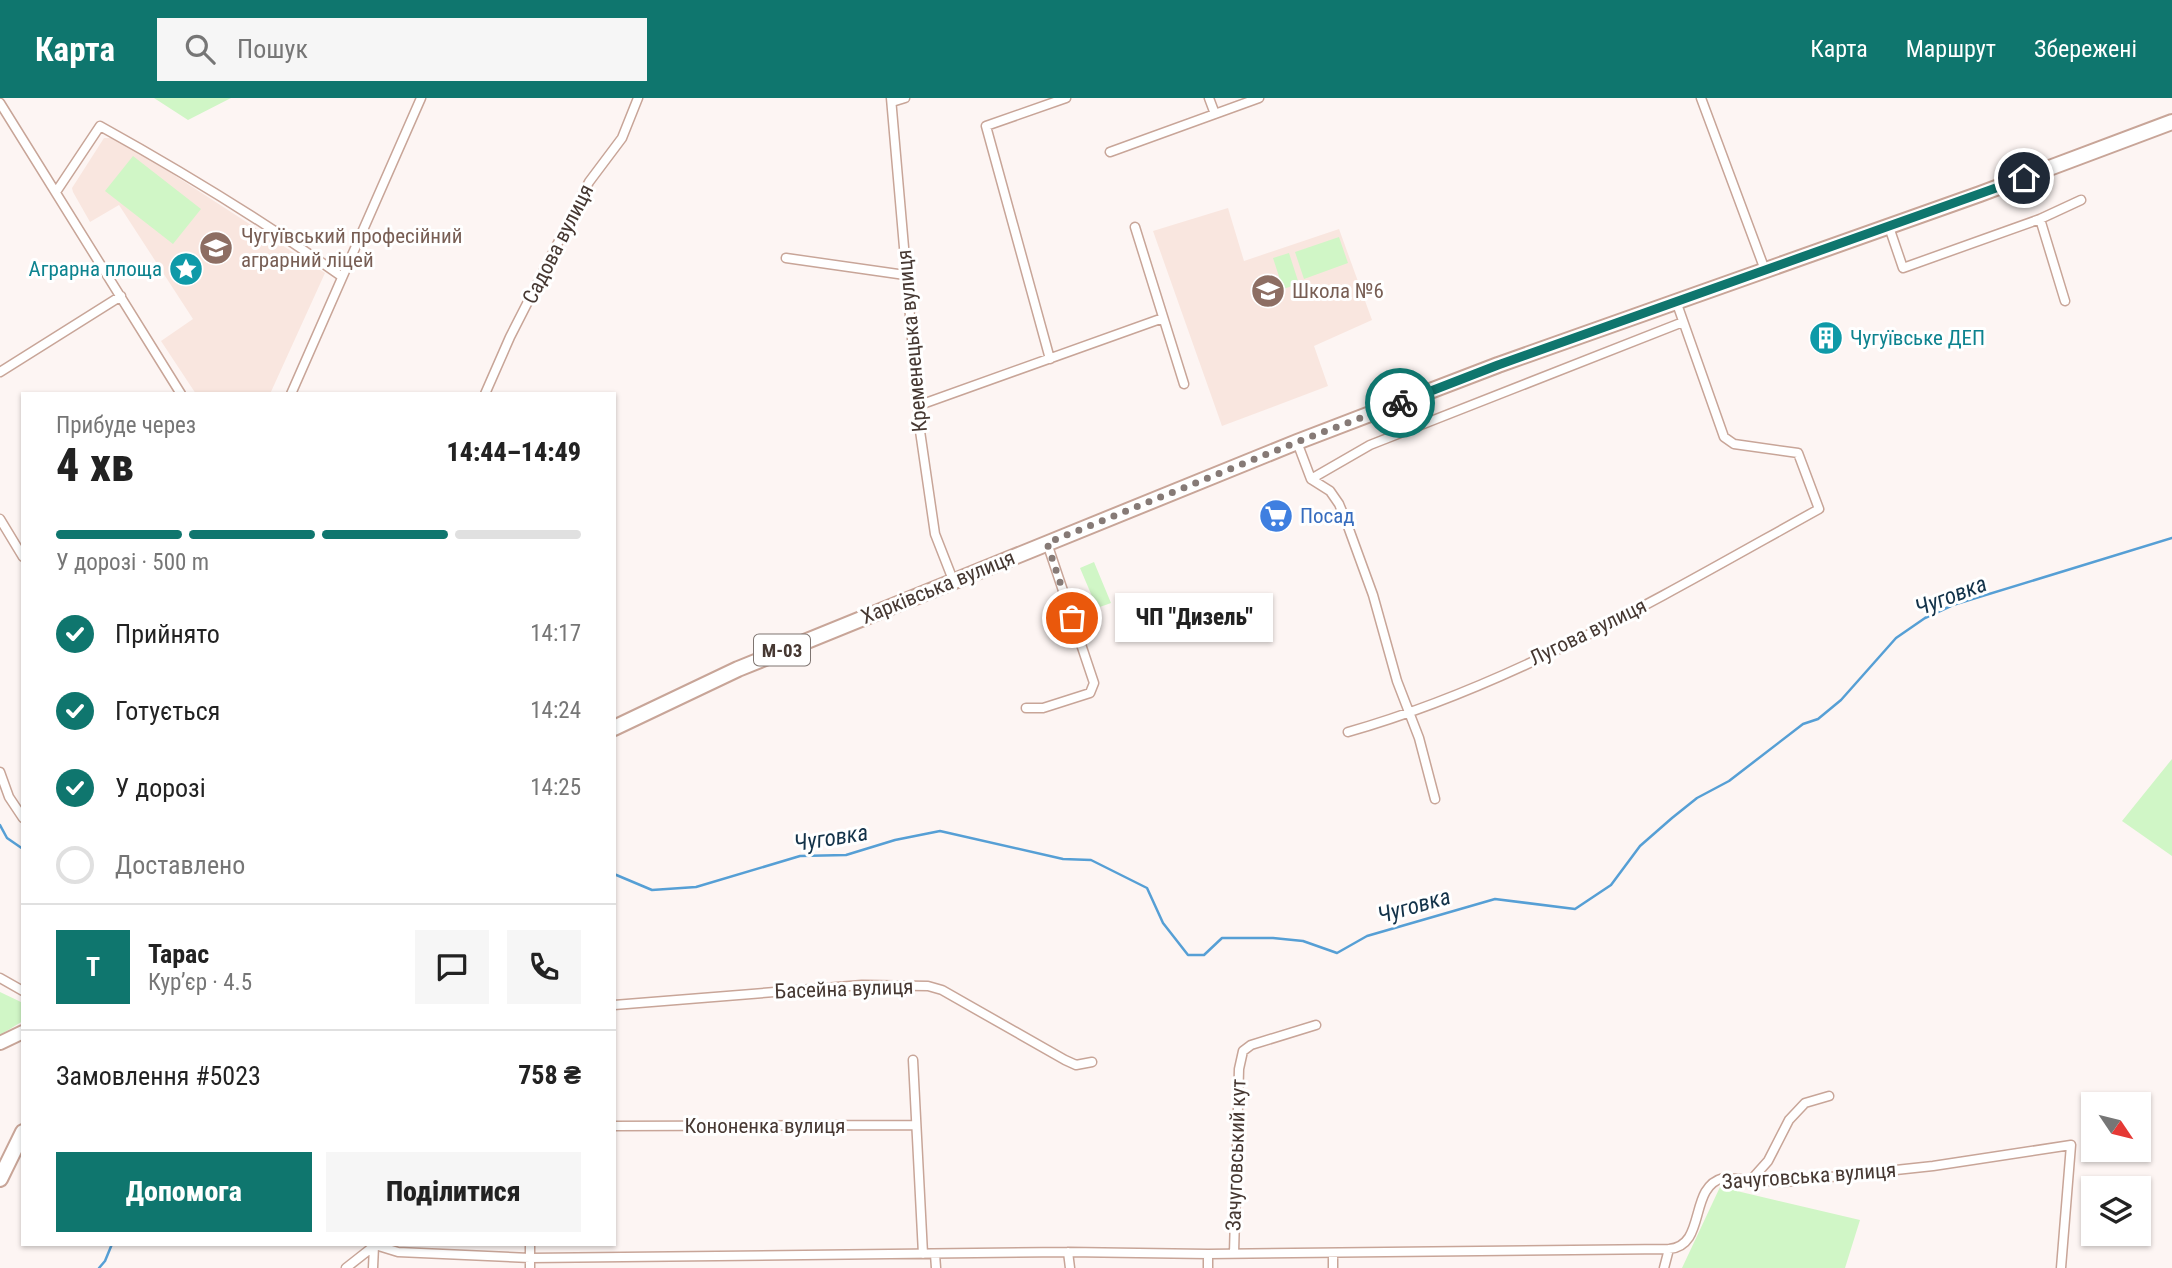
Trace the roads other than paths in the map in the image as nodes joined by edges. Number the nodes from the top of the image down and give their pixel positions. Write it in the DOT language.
graph roads {
  1 [pos="421,98"];
  2 [pos="638,98"];
  3 [pos="905,98"];
  4 [pos="1066,98"];
  5 [pos="1209,98"];
  6 [pos="1259,98"];
  7 [pos="1701,98"];
  8 [pos="892,100"];
  9 [pos="0,103"];
  10 [pos="1215,114"];
  11 [pos="2172,122"];
  12 [pos="1110,152"];
  13 [pos="56,191"];
  14 [pos="2081,200"];
  15 [pos="2040,219"];
  16 [pos="1135,227"];
  17 [pos="1889,227"];
  18 [pos="786,258"];
  19 [pos="1765,270"];
  20 [pos="905,275"];
  21 [pos="341,276"];
  22 [pos="121,296"];
  23 [pos="1676,301"];
  24 [pos="2065,301"];
  25 [pos="1163,318"];
  26 [pos="1683,322"];
  27 [pos="1050,359"];
  28 [pos="0,372"];
  29 [pos="1184,384"];
  30 [pos="180,392"];
  31 [pos="292,392"];
  32 [pos="486,392"];
  33 [pos="917,406"];
  34 [pos="1297,442"];
  35 [pos="1311,479"];
  36 [pos="0,519"];
  37 [pos="1047,543"];
  38 [pos="21,553"];
  39 [pos="953,580"];
  40 [pos="1026,708"];
  41 [pos="1408,712"];
  42 [pos="616,727"];
  43 [pos="1348,732"];
  44 [pos="0,772"];
  45 [pos="1435,799"];
  46 [pos="21,815"];
  47 [pos="0,978"];
  48 [pos="21,989"];
  49 [pos="616,1004"];
  50 [pos="1316,1025"];
  51 [pos="21,1036"];
  52 [pos="0,1043"];
  53 [pos="913,1060"];
  54 [pos="1092,1062"];
  55 [pos="1829,1096"];
  56 [pos="916,1125"];
  57 [pos="616,1126"];
  58 [pos="21,1136"];
  59 [pos="0,1179"];
  60 [pos="1751,1180"];
  61 [pos="372,1246"];
  62 [pos="373,1246"];
  63 [pos="377,1246"];
  64 [pos="530,1246"];
  65 [pos="1669,1249"];
  66 [pos="1068,1252"];
  67 [pos="1234,1253"];
  68 [pos="1333,1253"];
  69 [pos="923,1254"];
  70 [pos="935,1254"];
  71 [pos="1208,1254"];
  72 [pos="530,1258"];
  73 [pos="346,1268"];
  74 [pos="373,1268"];
  75 [pos="530,1268"];
  76 [pos="936,1268"];
  77 [pos="1070,1268"];
  78 [pos="1208,1268"];
  79 [pos="1333,1268"];
  80 [pos="1664,1268"];
  81 [pos="2061,1268"];
  1 -- 21 [label="street"];
  2 -- 32 [label="street, Садова вулиця"];
  3 -- 8 [label="street"];
  4 -- 27 [label="street"];
  5 -- 10 [label="street"];
  6 -- 10 [label="street"];
  7 -- 19 [label="street"];
  8 -- 20 [label="street, Кременецька вулиця"];
  9 -- 13 [label="street"];
  10 -- 12 [label="street"];
  11 -- 17 [label="highway, Харківська вулиця / М-03"];
  13 -- 21 [label="street"];
  13 -- 22 [label="street"];
  14 -- 15 [label="street"];
  15 -- 17 [label="street"];
  15 -- 24 [label="street"];
  16 -- 25 [label="street"];
  17 -- 19 [label="highway, Харківська вулиця / М-03"];
  18 -- 20 [label="street"];
  19 -- 23 [label="highway, Харківська вулиця / М-03"];
  20 -- 33 [label="street, Кременецька вулиця"];
  21 -- 31 [label="street"];
  22 -- 28 [label="street"];
  22 -- 30 [label="street"];
  23 -- 26 [label="street"];
  23 -- 34 [label="highway, Харківська вулиця / М-03"];
  25 -- 27 [label="street"];
  25 -- 29 [label="street"];
  26 -- 35 [label="street"];
  26 -- 41 [label="street, Лугова вулиця"];
  27 -- 33 [label="street"];
  33 -- 39 [label="street, Кременецька вулиця"];
  34 -- 35 [label="street"];
  34 -- 37 [label="highway, Харківська вулиця / М-03"];
  35 -- 41 [label="street"];
  36 -- 38 [label="street"];
  37 -- 39 [label="highway, Харківська вулиця / М-03"];
  37 -- 40 [label="street"];
  39 -- 42 [label="highway, Харківська вулиця / М-03"];
  41 -- 43 [label="street, Лугова вулиця"];
  41 -- 45 [label="street"];
  44 -- 46 [label="street"];
  47 -- 48 [label="street"];
  49 -- 54 [label="street, Басейна вулиця"];
  50 -- 67 [label="street, Зачуговський кут"];
  51 -- 52 [label="main road"];
  53 -- 56 [label="street"];
  55 -- 60 [label="street"];
  56 -- 57 [label="street, Кононенка вулиця"];
  56 -- 69 [label="street"];
  58 -- 59 [label="highway"];
  60 -- 65 [label="street, Зачуговська вулиця"];
  60 -- 81 [label="street, Зачуговська вулиця"];
  61 -- 73 [label="street"];
  62 -- 74 [label="street"];
  63 -- 72 [label="street"];
  64 -- 72 [label="street"];
  65 -- 68 [label="street"];
  65 -- 80 [label="street"];
  66 -- 70 [label="street"];
  66 -- 71 [label="street"];
  66 -- 77 [label="street"];
  67 -- 68 [label="street"];
  67 -- 71 [label="street"];
  68 -- 79 [label="street"];
  69 -- 70 [label="street"];
  69 -- 72 [label="street"];
  70 -- 76 [label="street"];
  71 -- 78 [label="street"];
  72 -- 75 [label="street"];
}
